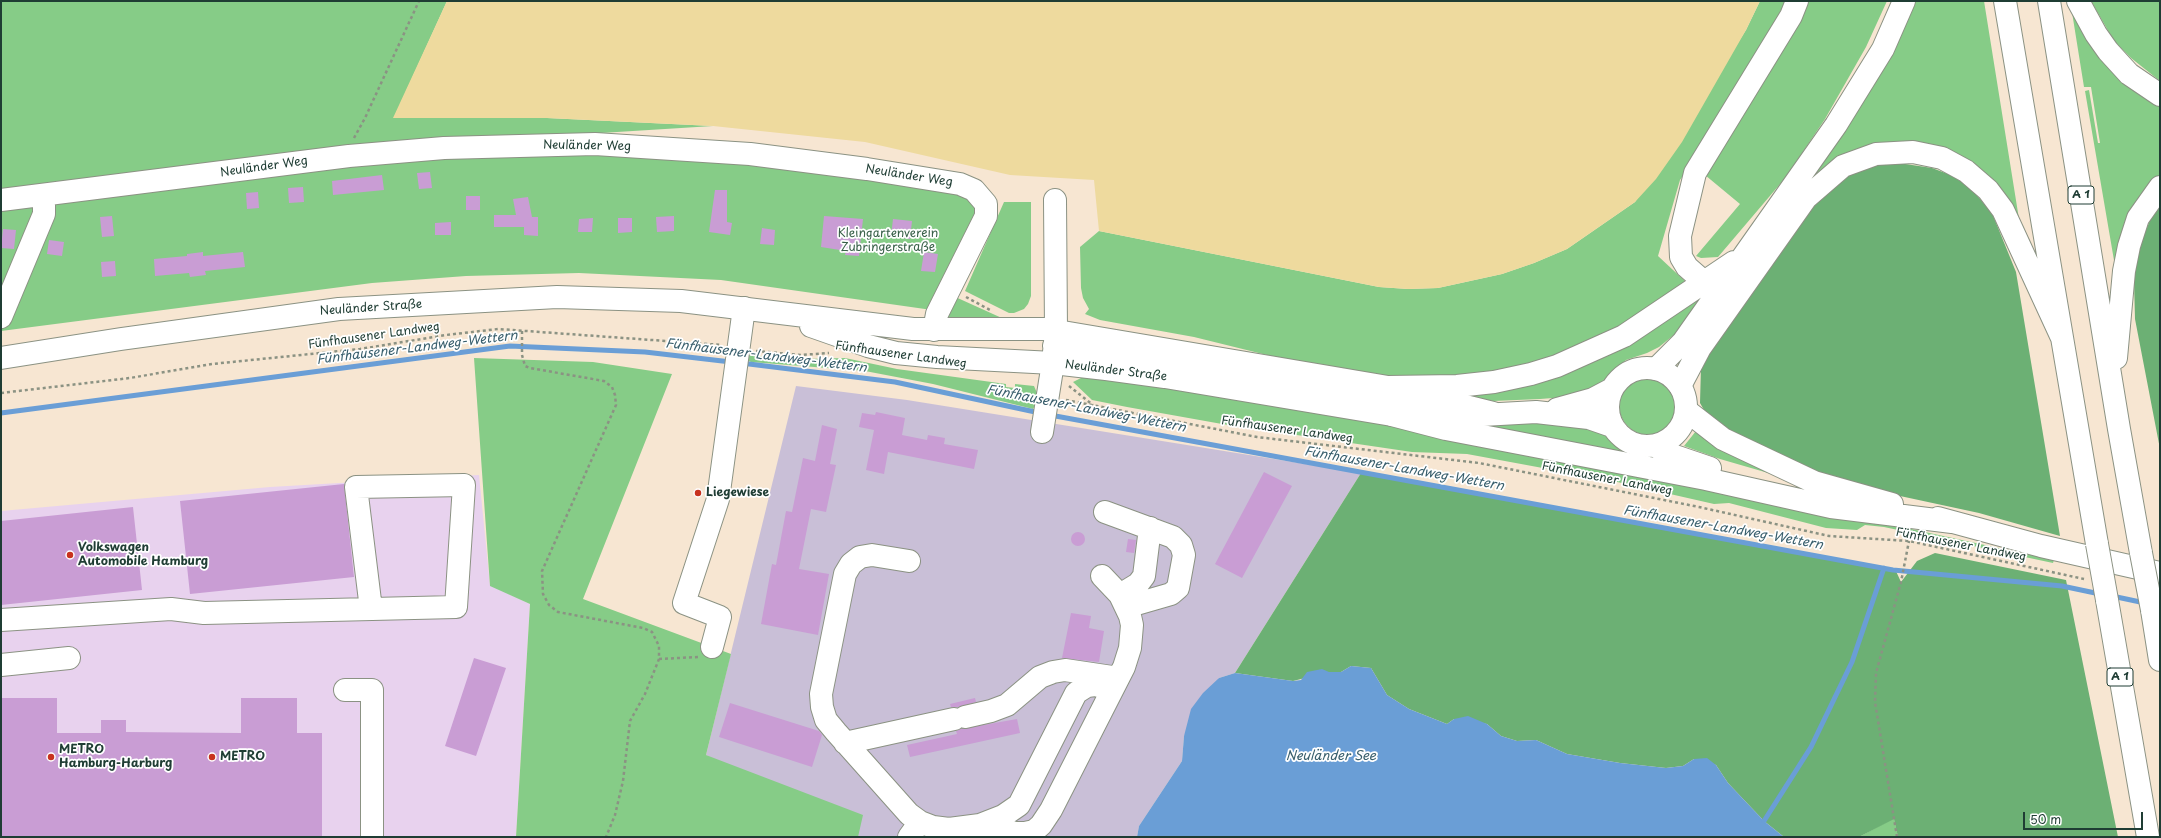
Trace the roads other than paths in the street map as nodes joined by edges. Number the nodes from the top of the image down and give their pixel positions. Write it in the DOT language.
graph roads {
  1 [pos="1797,1"];
  2 [pos="1904,1"];
  3 [pos="2005,1"];
  4 [pos="2049,1"];
  5 [pos="2078,1"];
  6 [pos="2160,95"];
  7 [pos="2160,187"];
  8 [pos="44,195"];
  9 [pos="1,200"];
  10 [pos="1055,200"];
  11 [pos="1742,257"];
  12 [pos="1704,281"];
  13 [pos="744,308"];
  14 [pos="1,317"];
  15 [pos="934,330"];
  16 [pos="2062,338"];
  17 [pos="1054,347"];
  18 [pos="1,358"];
  19 [pos="1656,369"];
  20 [pos="1680,386"];
  21 [pos="1388,387"];
  22 [pos="1612,389"];
  23 [pos="2113,389"];
  24 [pos="1686,411"];
  25 [pos="1536,412"];
  26 [pos="1493,413"];
  27 [pos="1045,414"];
  28 [pos="1392,415"];
  29 [pos="1612,426"];
  30 [pos="1656,446"];
  31 [pos="1105,512"];
  32 [pos="1952,522"];
  33 [pos="1150,528"];
  34 [pos="909,561"];
  35 [pos="2160,573"];
  36 [pos="1102,576"];
  37 [pos="1123,601"];
  38 [pos="371,609"];
  39 [pos="1,620"];
  40 [pos="707,652"];
  41 [pos="69,658"];
  42 [pos="2160,660"];
  43 [pos="1,665"];
  44 [pos="1115,683"];
  45 [pos="345,690"];
  46 [pos="845,743"];
  47 [pos="980,825"];
  48 [pos="914,830"];
  49 [pos="948,833"];
  50 [pos="372,837"];
  51 [pos="2148,837"];
  1 -- 12 [label="main road"];
  2 -- 11 [label="main road"];
  3 -- 16 [label="main road, A 1"];
  4 -- 23 [label="main road, A 1"];
  5 -- 6 [label="main road"];
  7 -- 23 [label="main road"];
  8 -- 9 [label="main road, Neuländer Weg"];
  8 -- 14 [label="main road"];
  8 -- 15 [label="main road, Neuländer Weg"];
  10 -- 17 [label="main road"];
  11 -- 12 [label="main road"];
  11 -- 19 [label="main road"];
  12 -- 21 [label="main road"];
  13 -- 15 [label="main road, Neuländer Straße"];
  13 -- 17 [label="main road, Neuländer Straße"];
  13 -- 18 [label="main road, Neuländer Straße"];
  13 -- 40 [label="main road"];
  15 -- 17 [label="main road, Neuländer Straße"];
  16 -- 20 [label="main road"];
  16 -- 51 [label="main road, A 1, bridge"];
  17 -- 21 [label="main road, Neuländer Straße"];
  17 -- 26 [label="main road"];
  17 -- 27 [label="main road"];
  17 -- 28 [label="main road, Neuländer Straße"];
  19 -- 20 [label="main road"];
  19 -- 22 [label="main road, Neuländer Straße"];
  20 -- 24 [label="main road"];
  21 -- 26 [label="main road, Neuländer Straße"];
  22 -- 25 [label="main road, Neuländer Straße"];
  22 -- 29 [label="main road, Neuländer Straße"];
  23 -- 42 [label="main road, A 1, bridge"];
  24 -- 30 [label="main road"];
  24 -- 32 [label="main road"];
  25 -- 26 [label="main road, Neuländer Straße"];
  25 -- 29 [label="main road, Neuländer Straße"];
  26 -- 28 [label="main road, Neuländer Straße"];
  28 -- 32 [label="main road"];
  29 -- 30 [label="main road, Neuländer Straße"];
  30 -- 32 [label="main road"];
  31 -- 33 [label="main road"];
  32 -- 35 [label="main road"];
  33 -- 37 [label="main road"];
  33 -- 37 [label="main road"];
  34 -- 46 [label="main road"];
  36 -- 37 [label="main road"];
  37 -- 44 [label="main road"];
  38 -- 38 [label="main road"];
  38 -- 39 [label="main road"];
  41 -- 43 [label="main road"];
  44 -- 46 [label="main road"];
  44 -- 47 [label="main road"];
  44 -- 47 [label="main road"];
  45 -- 50 [label="main road"];
  46 -- 48 [label="main road"];
  47 -- 49 [label="main road"];
  48 -- 49 [label="main road"];
}
